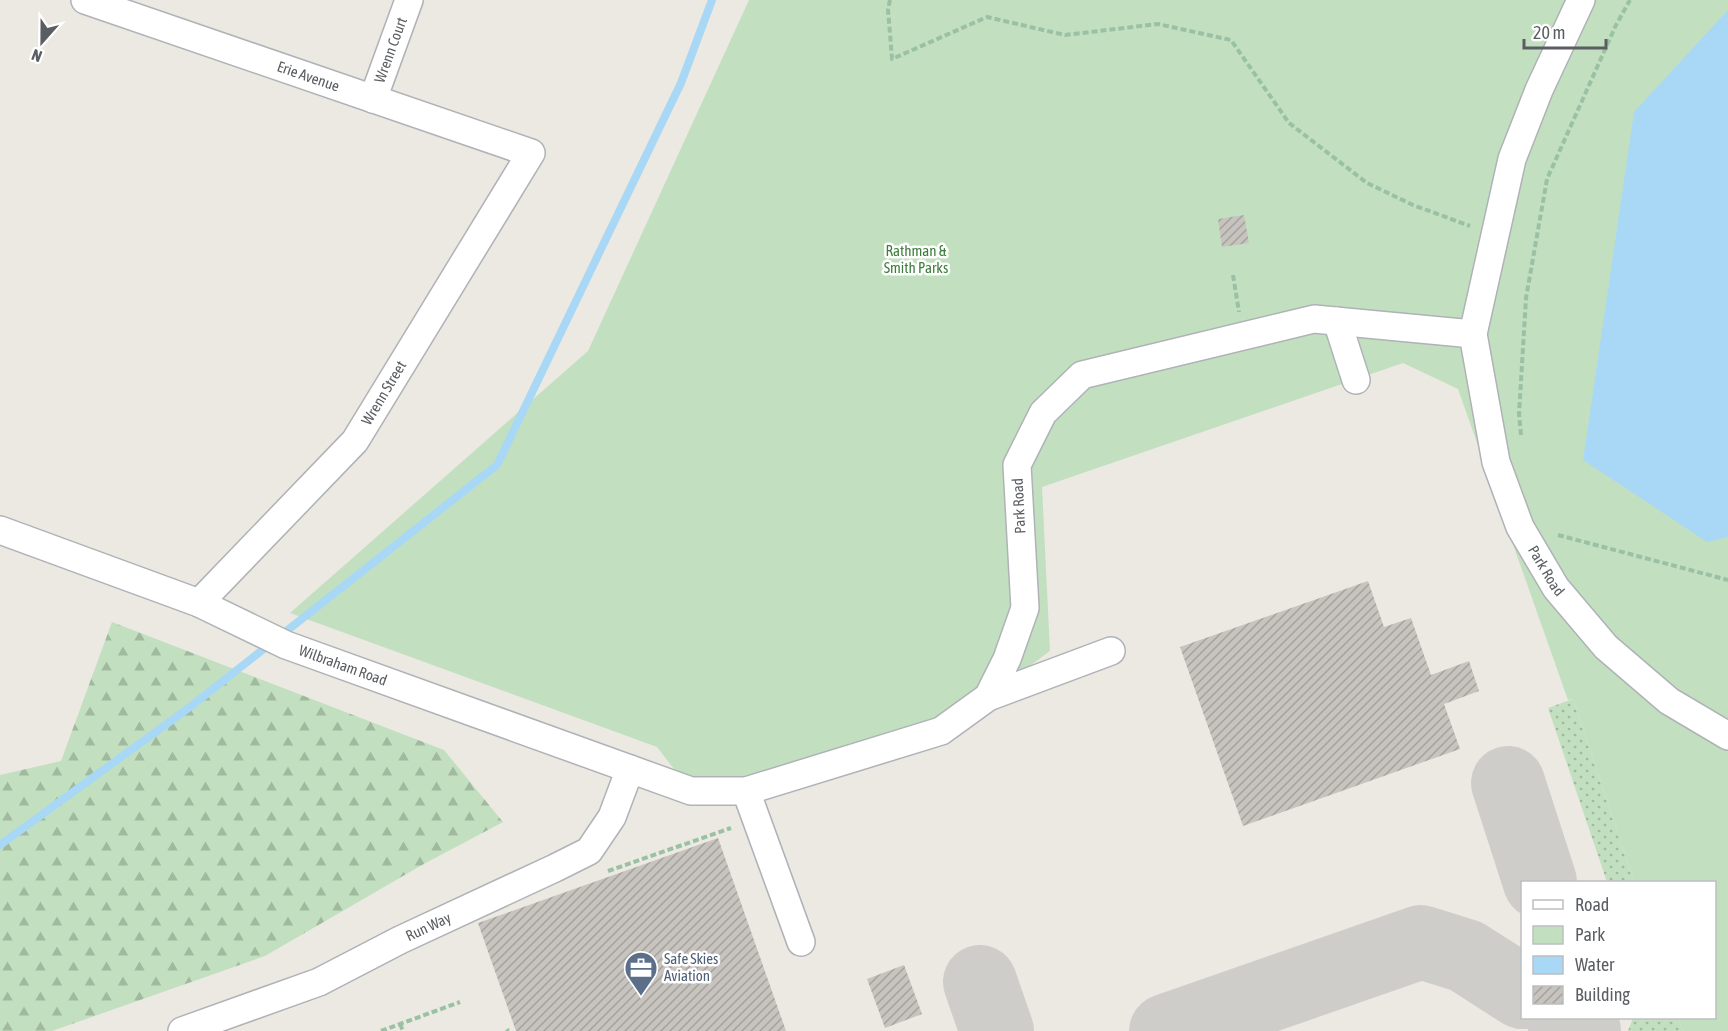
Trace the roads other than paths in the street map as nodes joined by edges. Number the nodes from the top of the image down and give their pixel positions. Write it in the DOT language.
graph roads {
  1 [pos="85,0"];
  2 [pos="409,0"];
  3 [pos="1581,0"];
  4 [pos="373,99"];
  5 [pos="531,153"];
  6 [pos="1337,321"];
  7 [pos="1473,334"];
  8 [pos="1356,380"];
  9 [pos="0,530"];
  10 [pos="199,603"];
  11 [pos="1111,651"];
  12 [pos="988,697"];
  13 [pos="1728,736"];
  14 [pos="630,769"];
  15 [pos="691,791"];
  16 [pos="746,791"];
  17 [pos="801,942"];
  18 [pos="182,1031"];
  1 -- 4 [label="street, Erie Avenue"];
  2 -- 4 [label="street, Wrenn Court"];
  3 -- 7 [label="street, Park Road"];
  4 -- 5 [label="street, Erie Avenue"];
  5 -- 10 [label="street, Wrenn Street"];
  6 -- 7 [label="street, Park Road"];
  6 -- 8 [label="street"];
  6 -- 12 [label="street, Park Road"];
  7 -- 13 [label="street, Park Road"];
  9 -- 10 [label="street, Wilbraham Road"];
  10 -- 14 [label="street, Wilbraham Road"];
  11 -- 12 [label="street"];
  12 -- 16 [label="street, Park Road"];
  14 -- 15 [label="street, Wilbraham Road"];
  14 -- 18 [label="street, Run Way"];
  15 -- 16 [label="street, Park Road"];
  16 -- 17 [label="street"];
}
